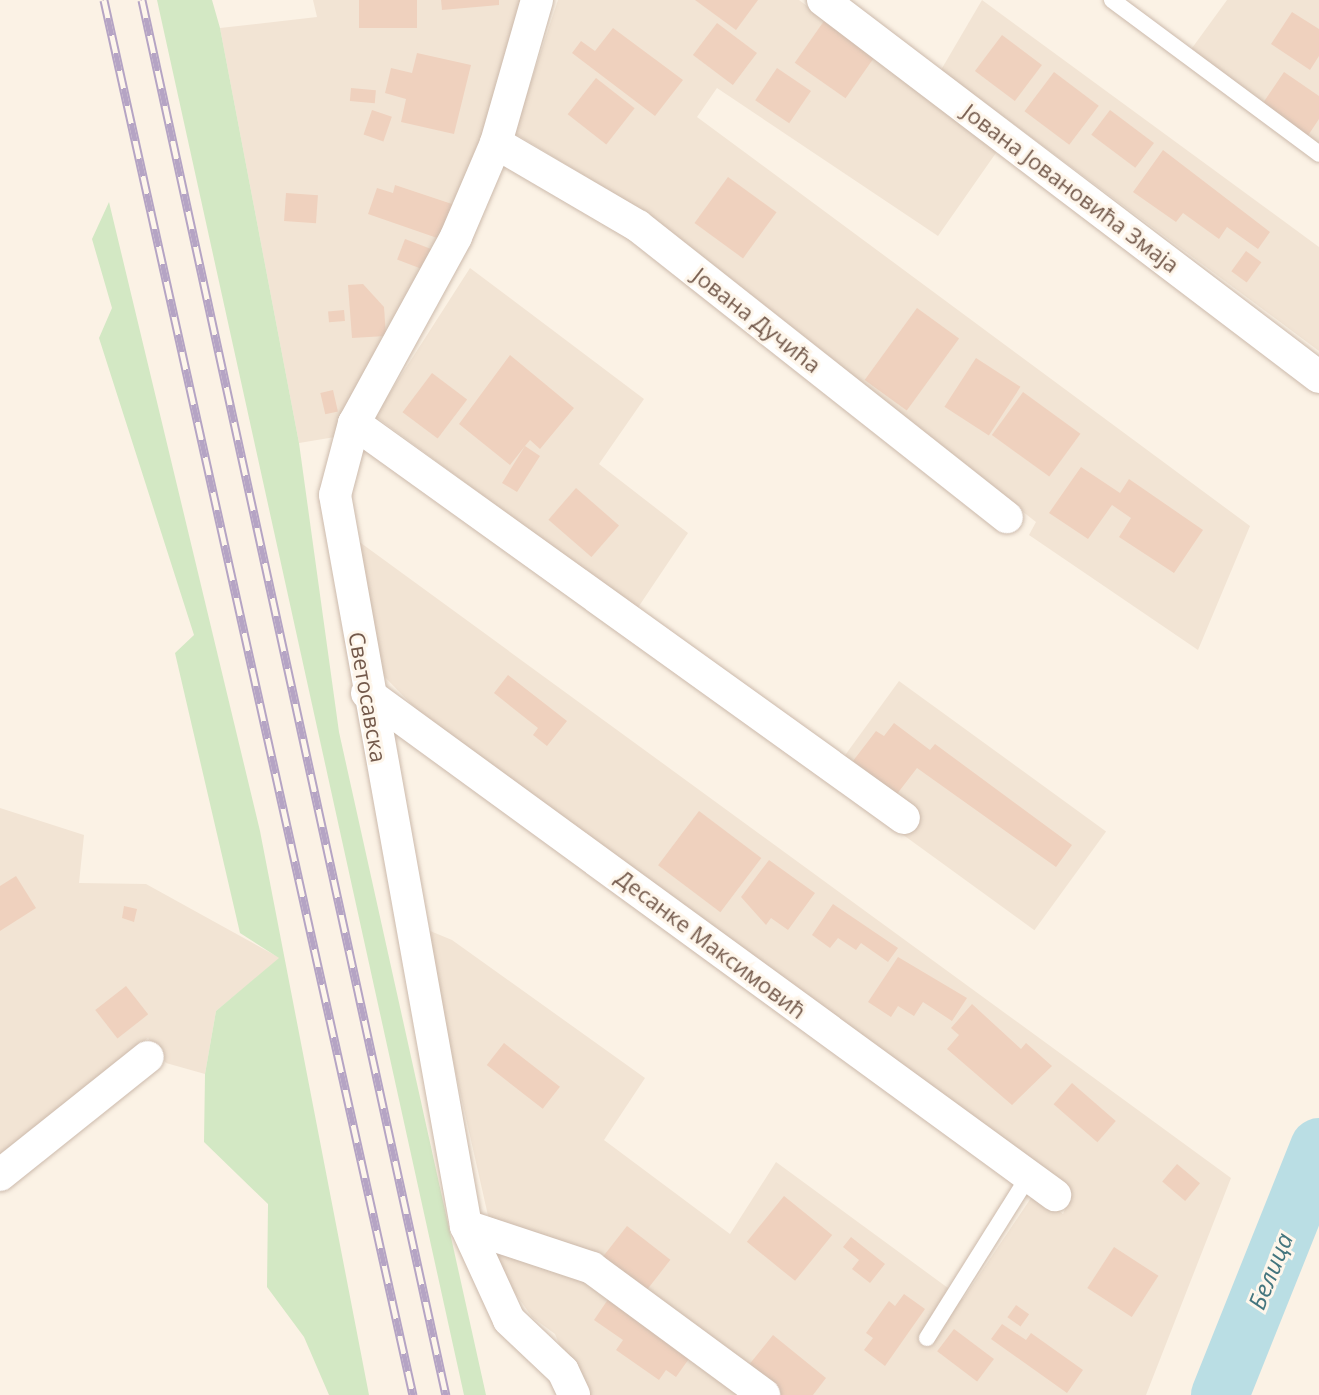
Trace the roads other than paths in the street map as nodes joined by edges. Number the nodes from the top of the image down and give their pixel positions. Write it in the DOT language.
graph roads {
  1 [pos="537,0"];
  2 [pos="823,0"];
  3 [pos="1112,0"];
  4 [pos="496,143"];
  5 [pos="1319,154"];
  6 [pos="1319,377"];
  7 [pos="354,423"];
  8 [pos="1007,517"];
  9 [pos="367,693"];
  10 [pos="904,818"];
  11 [pos="148,1057"];
  12 [pos="0,1175"];
  13 [pos="1026,1180"];
  14 [pos="1055,1195"];
  15 [pos="466,1226"];
  16 [pos="927,1338"];
  17 [pos="574,1395"];
  18 [pos="764,1395"];
  1 -- 4 [label="street, Светосавска"];
  2 -- 6 [label="street, Јована Јовановића Змаја"];
  3 -- 5 [label="lane"];
  4 -- 7 [label="street, Светосавска"];
  4 -- 8 [label="street, Јована Дучића"];
  7 -- 9 [label="street, Светосавска"];
  7 -- 10 [label="street"];
  9 -- 13 [label="street, Десанке Максимовић"];
  9 -- 15 [label="street, Светосавска"];
  11 -- 12 [label="street"];
  13 -- 14 [label="street, Десанке Максимовић"];
  13 -- 16 [label="lane"];
  15 -- 17 [label="street, Светосавска"];
  15 -- 18 [label="street"];
}
